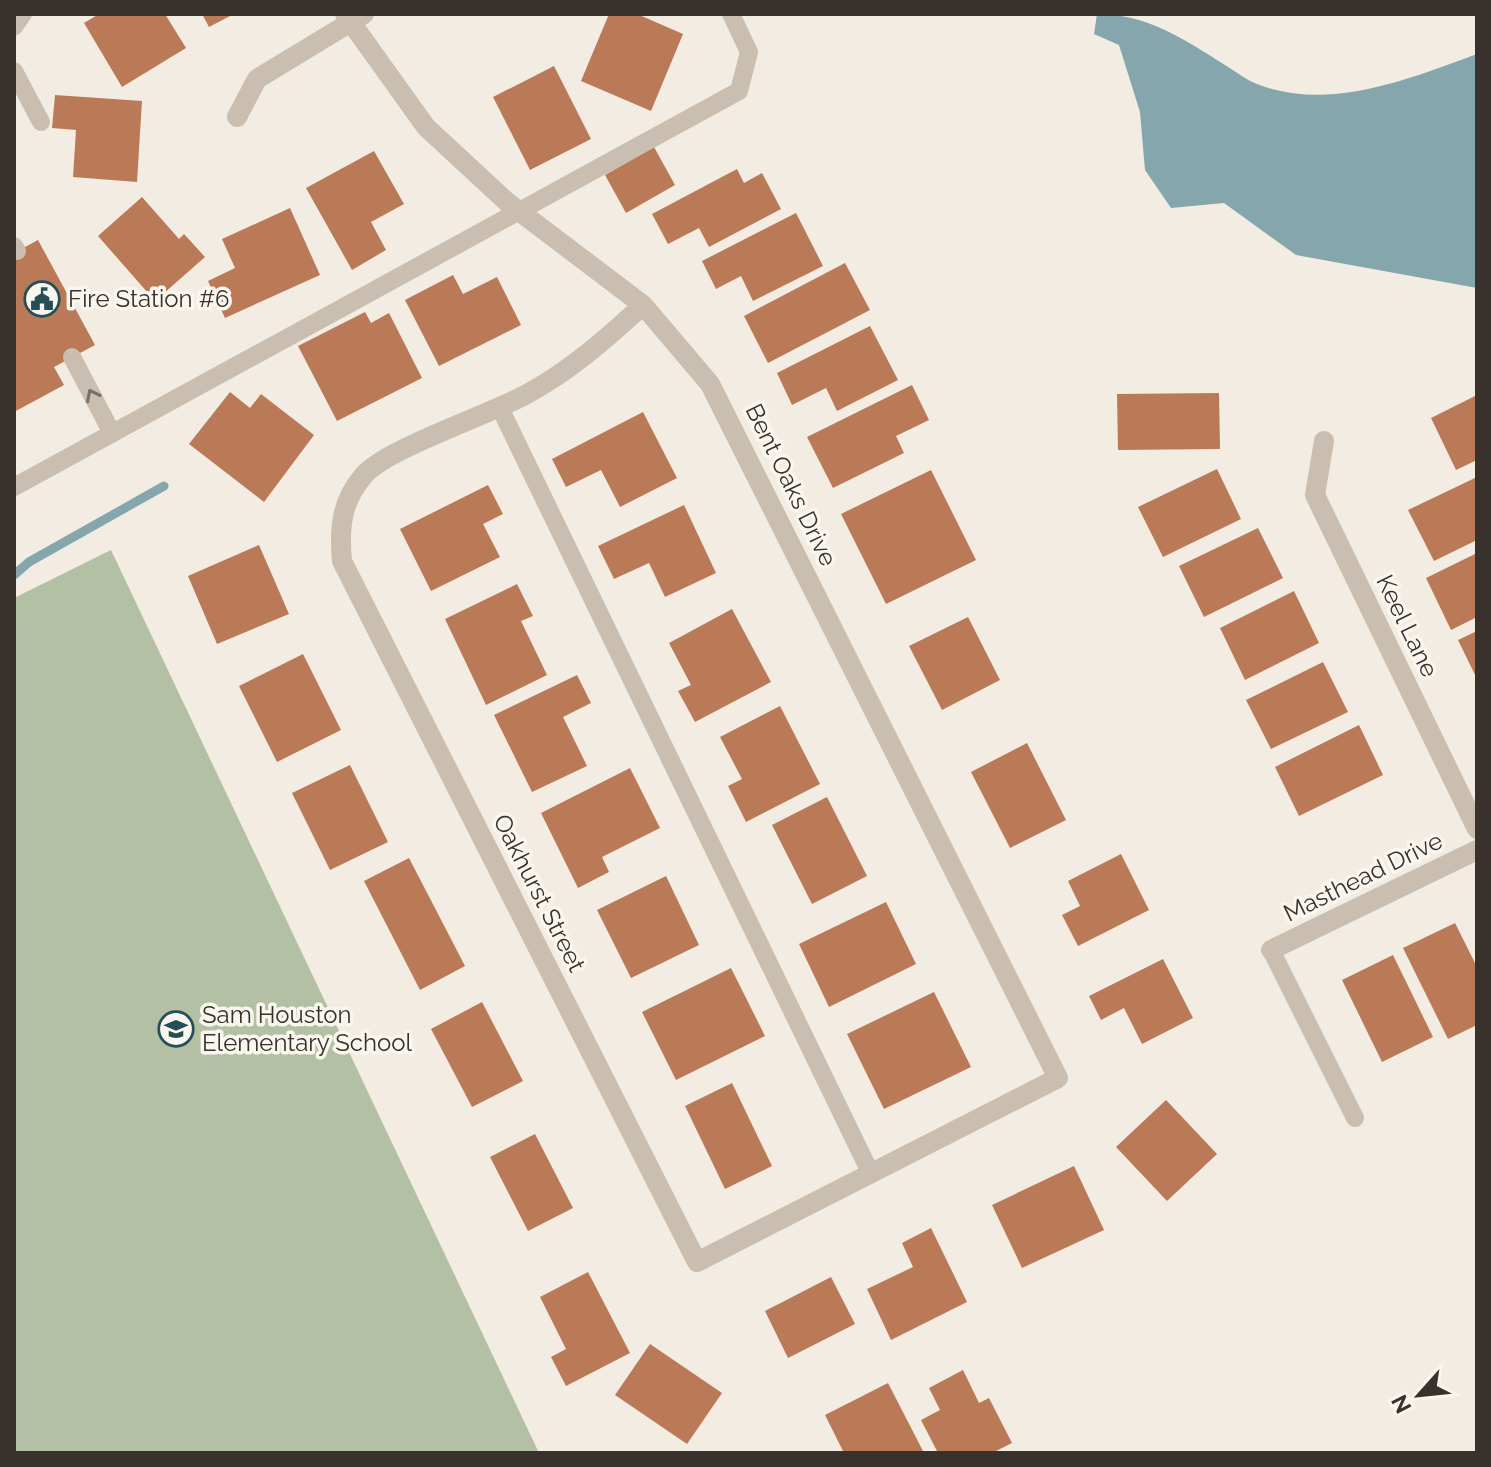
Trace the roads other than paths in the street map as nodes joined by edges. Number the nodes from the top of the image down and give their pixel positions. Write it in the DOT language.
graph roads {
  1 [pos="23,14"];
  2 [pos="731,14"];
  3 [pos="353,17"];
  4 [pos="14,27"];
  5 [pos="14,71"];
  6 [pos="237,117"];
  7 [pos="41,122"];
  8 [pos="517,210"];
  9 [pos="643,305"];
  10 [pos="72,357"];
  11 [pos="500,408"];
  12 [pos="112,433"];
  13 [pos="1324,441"];
  14 [pos="14,487"];
  15 [pos="1477,829"];
  16 [pos="1477,850"];
  17 [pos="1271,950"];
  18 [pos="1058,1078"];
  19 [pos="1355,1118"];
  20 [pos="871,1174"];
  1 -- 4 [label="lane"];
  2 -- 8 [label="lane"];
  3 -- 6 [label="street"];
  3 -- 8 [label="street, Bent Oaks Drive"];
  5 -- 7 [label="lane"];
  8 -- 9 [label="street, Bent Oaks Drive"];
  8 -- 12 [label="lane"];
  9 -- 11 [label="street, Oakhurst Street"];
  9 -- 18 [label="street, Bent Oaks Drive"];
  12 -- 10 [label="lane, one-way"];
  11 -- 20 [label="lane"];
  11 -- 20 [label="street, Oakhurst Street"];
  12 -- 14 [label="lane"];
  13 -- 15 [label="street, Keel Lane"];
  16 -- 17 [label="street, Masthead Drive"];
  17 -- 19 [label="lane"];
  18 -- 20 [label="street, Oakhurst Street"];
}
